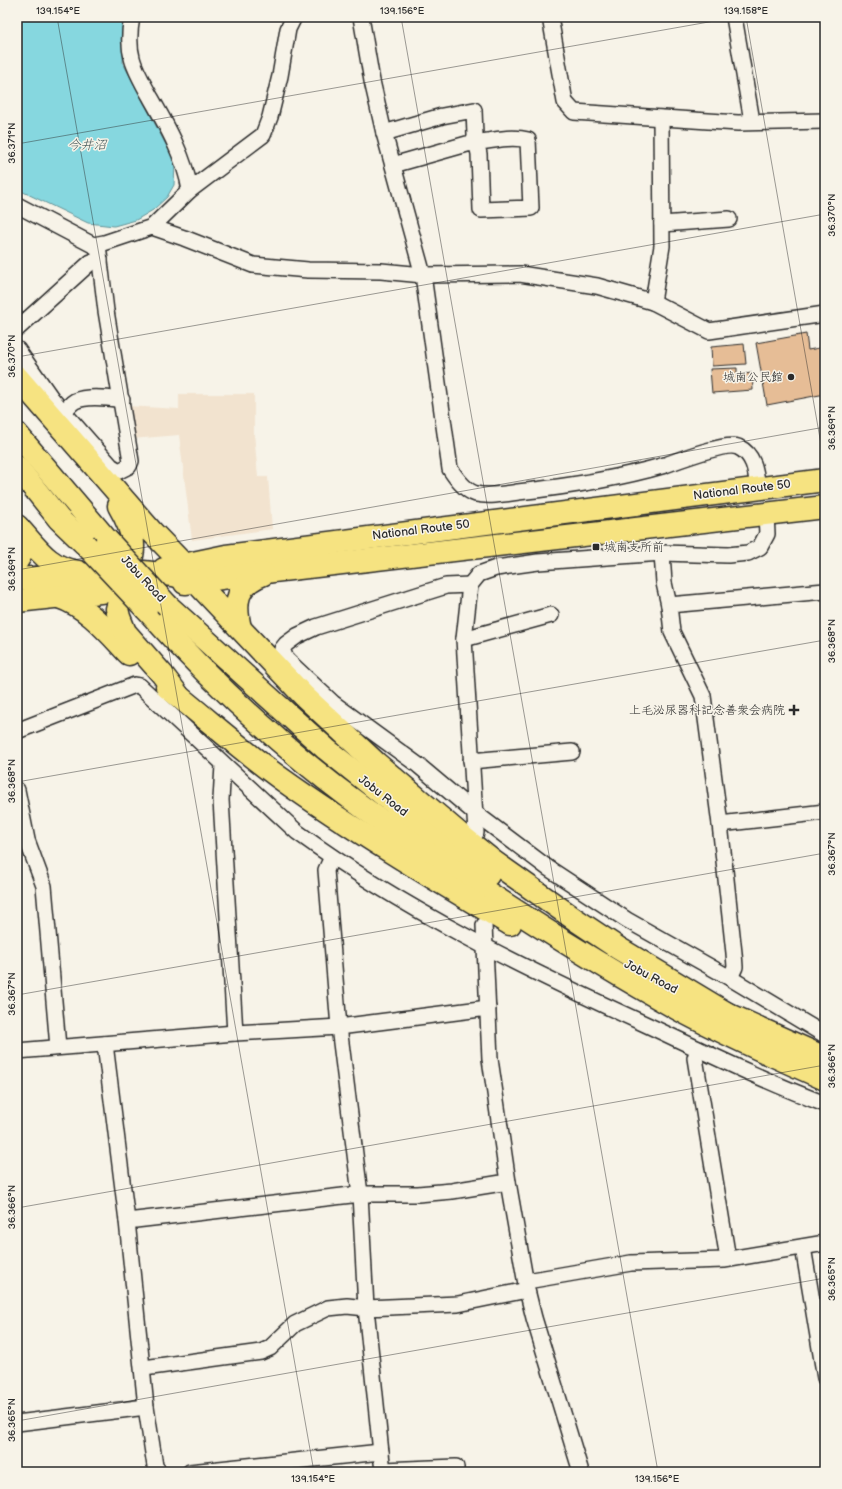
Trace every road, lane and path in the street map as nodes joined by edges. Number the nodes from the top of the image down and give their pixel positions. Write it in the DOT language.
graph roads {
  1 [pos="132,17"];
  2 [pos="294,17"];
  3 [pos="361,17"];
  4 [pos="550,17"];
  5 [pos="734,17"];
  6 [pos="661,119"];
  7 [pos="752,121"];
  8 [pos="825,121"];
  9 [pos="384,132"];
  10 [pos="477,143"];
  11 [pos="393,165"];
  12 [pos="190,190"];
  13 [pos="17,205"];
  14 [pos="729,219"];
  15 [pos="662,224"];
  16 [pos="152,228"];
  17 [pos="99,252"];
  18 [pos="423,275"];
  19 [pos="653,302"];
  20 [pos="825,314"];
  21 [pos="17,329"];
  22 [pos="17,349"];
  23 [pos="17,377"];
  24 [pos="122,400"];
  25 [pos="60,417"];
  26 [pos="17,434"];
  27 [pos="96,466"];
  28 [pos="17,467"];
  29 [pos="825,480"];
  30 [pos="758,489"];
  31 [pos="825,506"];
  32 [pos="766,514"];
  33 [pos="18,527"];
  34 [pos="662,553"];
  35 [pos="17,561"];
  36 [pos="273,571"];
  37 [pos="189,573"];
  38 [pos="93,574"];
  39 [pos="17,578"];
  40 [pos="125,581"];
  41 [pos="470,585"];
  42 [pos="825,591"];
  43 [pos="59,597"];
  44 [pos="17,601"];
  45 [pos="669,605"];
  46 [pos="551,615"];
  47 [pos="240,628"];
  48 [pos="464,639"];
  49 [pos="178,695"];
  50 [pos="17,731"];
  51 [pos="572,752"];
  52 [pos="471,761"];
  53 [pos="223,765"];
  54 [pos="17,790"];
  55 [pos="825,812"];
  56 [pos="475,813"];
  57 [pos="720,824"];
  58 [pos="476,833"];
  59 [pos="332,857"];
  60 [pos="484,925"];
  61 [pos="484,946"];
  62 [pos="730,978"];
  63 [pos="488,1008"];
  64 [pos="679,1009"];
  65 [pos="731,1016"];
  66 [pos="339,1027"];
  67 [pos="235,1033"];
  68 [pos="825,1035"];
  69 [pos="105,1044"];
  70 [pos="58,1047"];
  71 [pos="698,1049"];
  72 [pos="17,1051"];
  73 [pos="825,1058"];
  74 [pos="825,1079"];
  75 [pos="825,1104"];
  76 [pos="508,1182"];
  77 [pos="360,1194"];
  78 [pos="127,1221"];
  79 [pos="825,1244"];
  80 [pos="803,1247"];
  81 [pos="728,1259"];
  82 [pos="527,1285"];
  83 [pos="366,1308"];
  84 [pos="820,1316"];
  85 [pos="144,1368"];
  86 [pos="825,1378"];
  87 [pos="146,1407"];
  88 [pos="17,1423"];
  89 [pos="381,1452"];
  90 [pos="281,1467"];
  91 [pos="383,1471"];
  92 [pos="159,1472"];
  93 [pos="197,1472"];
  94 [pos="456,1472"];
  95 [pos="581,1472"];
  1 -- 12 [label="street"];
  2 -- 12 [label="street"];
  3 -- 9 [label="street"];
  4 -- 6 [label="street"];
  5 -- 7 [label="street"];
  6 -- 7 [label="street"];
  6 -- 15 [label="street"];
  7 -- 8 [label="street"];
  9 -- 10 [label="street"];
  9 -- 11 [label="street"];
  10 -- 10 [label="street"];
  10 -- 11 [label="street"];
  11 -- 18 [label="street"];
  12 -- 16 [label="street"];
  13 -- 17 [label="street"];
  14 -- 15 [label="street"];
  15 -- 19 [label="street"];
  16 -- 17 [label="street"];
  16 -- 18 [label="street"];
  17 -- 21 [label="street"];
  17 -- 24 [label="street"];
  18 -- 19 [label="street"];
  18 -- 30 [label="street"];
  19 -- 20 [label="street"];
  22 -- 25 [label="street"];
  23 -- 25 [label="highway"];
  24 -- 25 [label="street"];
  24 -- 25 [label="street"];
  25 -- 27 [label="highway"];
  26 -- 65 [label="highway, Jobu Road, bridge"];
  27 -- 37 [label="highway"];
  27 -- 40 [label="highway"];
  28 -- 64 [label="highway, Jobu Road, bridge"];
  29 -- 30 [label="highway, National Route 50"];
  30 -- 37 [label="highway, National Route 50"];
  31 -- 32 [label="highway, National Route 50"];
  32 -- 34 [label="street"];
  32 -- 36 [label="highway, National Route 50"];
  33 -- 35 [label="highway"];
  33 -- 38 [label="highway"];
  34 -- 41 [label="street"];
  34 -- 45 [label="street"];
  36 -- 37 [label="highway, National Route 50"];
  36 -- 47 [label="highway"];
  37 -- 40 [label="highway, National Route 50"];
  37 -- 47 [label="highway"];
  38 -- 39 [label="highway, National Route 50"];
  38 -- 40 [label="highway, National Route 50"];
  40 -- 43 [label="highway, National Route 50"];
  40 -- 49 [label="highway"];
  41 -- 48 [label="street"];
  41 -- 56 [label="street"];
  42 -- 45 [label="street"];
  43 -- 44 [label="highway, National Route 50"];
  43 -- 49 [label="highway"];
  45 -- 57 [label="street"];
  46 -- 48 [label="street"];
  47 -- 65 [label="highway"];
  48 -- 52 [label="street"];
  49 -- 64 [label="highway"];
  50 -- 53 [label="street"];
  51 -- 52 [label="street"];
  52 -- 56 [label="street"];
  53 -- 59 [label="street"];
  53 -- 67 [label="street"];
  54 -- 70 [label="street"];
  55 -- 57 [label="street"];
  56 -- 58 [label="street"];
  56 -- 62 [label="street"];
  57 -- 62 [label="street"];
  59 -- 61 [label="street"];
  59 -- 66 [label="street"];
  60 -- 61 [label="street"];
  61 -- 63 [label="street"];
  61 -- 71 [label="street"];
  62 -- 68 [label="street"];
  63 -- 66 [label="street"];
  63 -- 76 [label="street"];
  64 -- 74 [label="highway, Jobu Road"];
  65 -- 73 [label="highway, Jobu Road"];
  66 -- 67 [label="street"];
  66 -- 77 [label="street"];
  67 -- 69 [label="street"];
  69 -- 70 [label="street"];
  69 -- 78 [label="street"];
  70 -- 72 [label="street"];
  71 -- 75 [label="street"];
  71 -- 81 [label="street"];
  76 -- 77 [label="street"];
  76 -- 82 [label="street"];
  77 -- 78 [label="street"];
  77 -- 83 [label="street"];
  78 -- 85 [label="street"];
  79 -- 80 [label="street"];
  80 -- 81 [label="street"];
  80 -- 84 [label="street"];
  81 -- 82 [label="street"];
  82 -- 83 [label="street"];
  82 -- 95 [label="street"];
  83 -- 85 [label="street"];
  83 -- 89 [label="street"];
  84 -- 86 [label="street"];
  85 -- 87 [label="street"];
  87 -- 88 [label="street"];
  87 -- 92 [label="street"];
  89 -- 90 [label="street"];
  89 -- 91 [label="street"];
  90 -- 93 [label="street"];
  91 -- 94 [label="street"];
}
